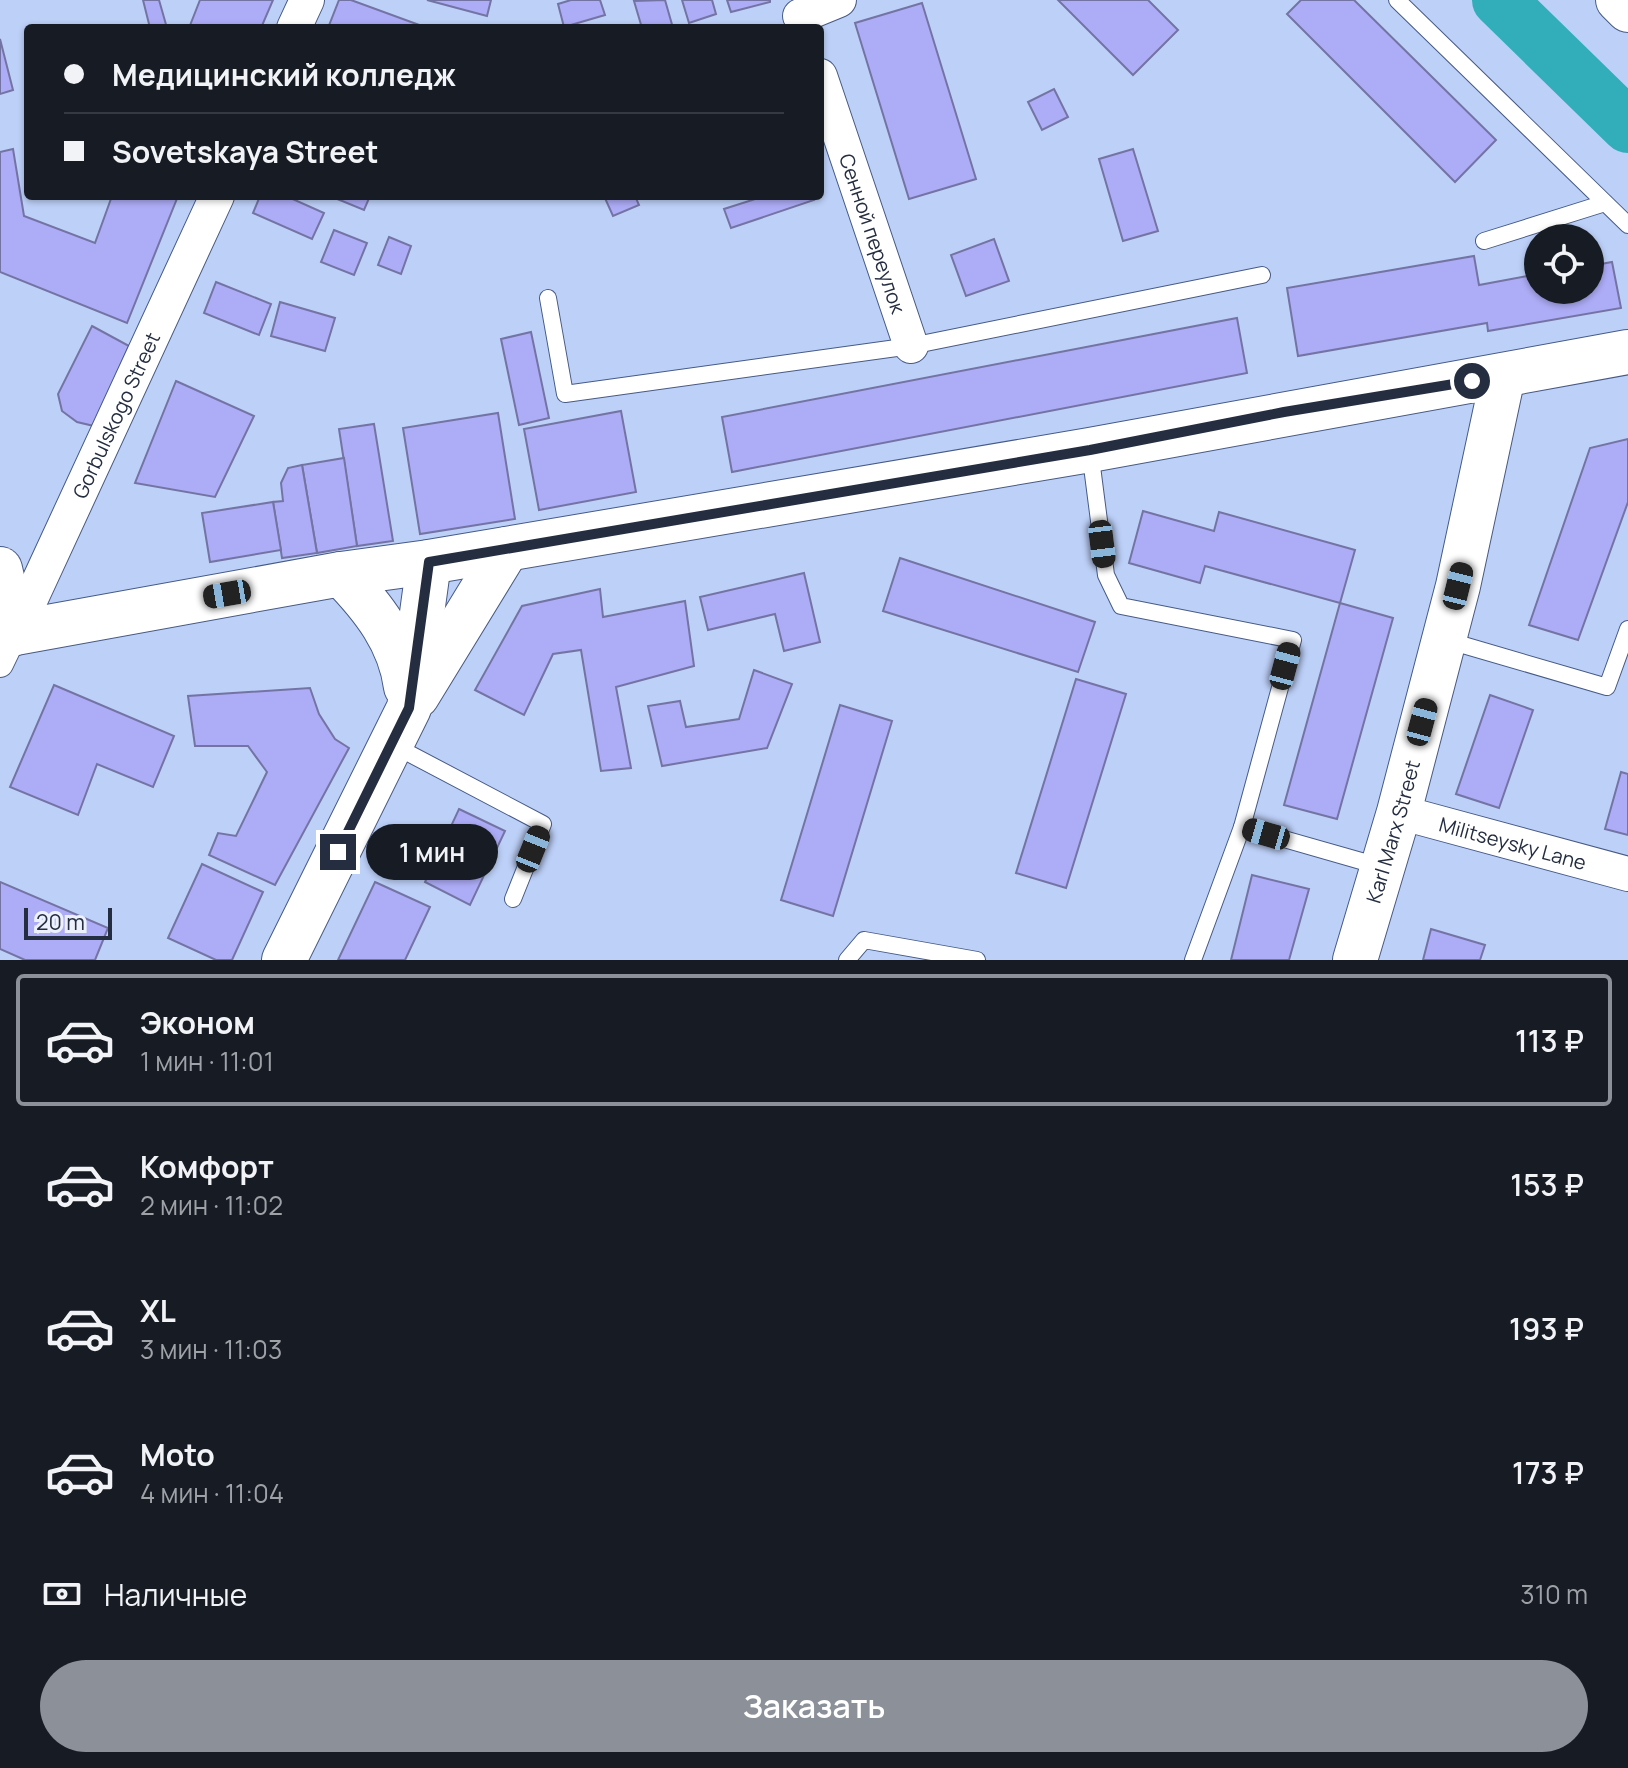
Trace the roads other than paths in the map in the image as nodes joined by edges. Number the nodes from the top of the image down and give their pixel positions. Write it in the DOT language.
graph roads {
  1 [pos="307,0"];
  2 [pos="839,0"];
  3 [pos="1397,0"];
  4 [pos="1618,0"];
  5 [pos="1628,10"];
  6 [pos="800,15"];
  7 [pos="296,24"];
  8 [pos="824,88"];
  9 [pos="215,200"];
  10 [pos="1605,203"];
  11 [pos="1628,225"];
  12 [pos="1484,241"];
  13 [pos="1262,275"];
  14 [pos="548,298"];
  15 [pos="911,346"];
  16 [pos="1628,352"];
  17 [pos="1503,376"];
  18 [pos="1090,450"];
  19 [pos="507,549"];
  20 [pos="429,562"];
  21 [pos="0,569"];
  22 [pos="341,574"];
  23 [pos="1628,629"];
  24 [pos="1445,639"];
  25 [pos="5,641"];
  26 [pos="400,726"];
  27 [pos="1399,812"];
  28 [pos="1242,827"];
  29 [pos="1382,867"];
  30 [pos="1628,874"];
  31 [pos="513,899"];
  32 [pos="284,960"];
  33 [pos="847,960"];
  34 [pos="977,960"];
  35 [pos="1193,960"];
  36 [pos="1355,960"];
  1 -- 7 [label="street"];
  2 -- 6 [label="street"];
  3 -- 10 [label="lane"];
  4 -- 5 [label="main road"];
  8 -- 15 [label="street, Сенной переулок"];
  9 -- 25 [label="street, Gorbulskogo Street"];
  10 -- 11 [label="lane"];
  10 -- 12 [label="lane"];
  13 -- 15 [label="lane"];
  14 -- 15 [label="lane"];
  16 -- 17 [label="main road"];
  17 -- 18 [label="main road"];
  17 -- 24 [label="main road, Karl Marx Street"];
  18 -- 19 [label="main road"];
  18 -- 28 [label="lane"];
  19 -- 20 [label="main road"];
  19 -- 26 [label="main road"];
  20 -- 22 [label="main road"];
  20 -- 26 [label="main road"];
  21 -- 25 [label="main road"];
  22 -- 25 [label="main road"];
  22 -- 26 [label="main road"];
  23 -- 24 [label="lane"];
  24 -- 27 [label="main road, Karl Marx Street"];
  26 -- 31 [label="lane"];
  26 -- 32 [label="main road"];
  27 -- 29 [label="main road, Karl Marx Street"];
  27 -- 30 [label="street, Militseysky Lane"];
  28 -- 29 [label="lane"];
  28 -- 35 [label="lane"];
  29 -- 36 [label="main road, Karl Marx Street"];
  33 -- 34 [label="lane"];
}
